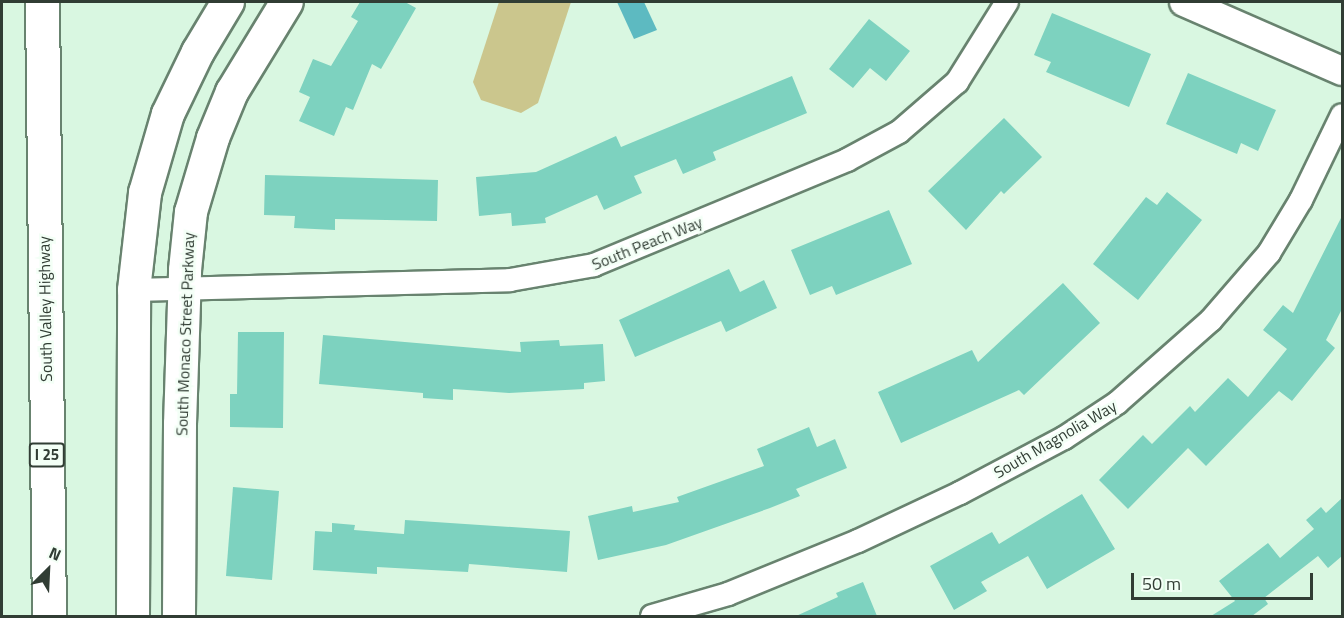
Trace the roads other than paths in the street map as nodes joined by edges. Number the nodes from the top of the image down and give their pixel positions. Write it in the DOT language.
graph roads {
  1 [pos="42,2"];
  2 [pos="228,2"];
  3 [pos="287,2"];
  4 [pos="1007,2"];
  5 [pos="1184,2"];
  6 [pos="1342,71"];
  7 [pos="1342,115"];
  8 [pos="184,289"];
  9 [pos="134,290"];
  10 [pos="49,616"];
  11 [pos="133,616"];
  12 [pos="179,616"];
  13 [pos="652,616"];
  1 -- 10 [label="highway, South Valley Highway / I 25"];
  2 -- 9 [label="main road"];
  3 -- 8 [label="main road, South Monaco Street Parkway"];
  4 -- 8 [label="street, South Peach Way"];
  5 -- 6 [label="street"];
  7 -- 13 [label="street, South Magnolia Way"];
  8 -- 9 [label="street, South Peach Way"];
  8 -- 12 [label="main road, South Monaco Street Parkway"];
  9 -- 11 [label="main road"];
}
